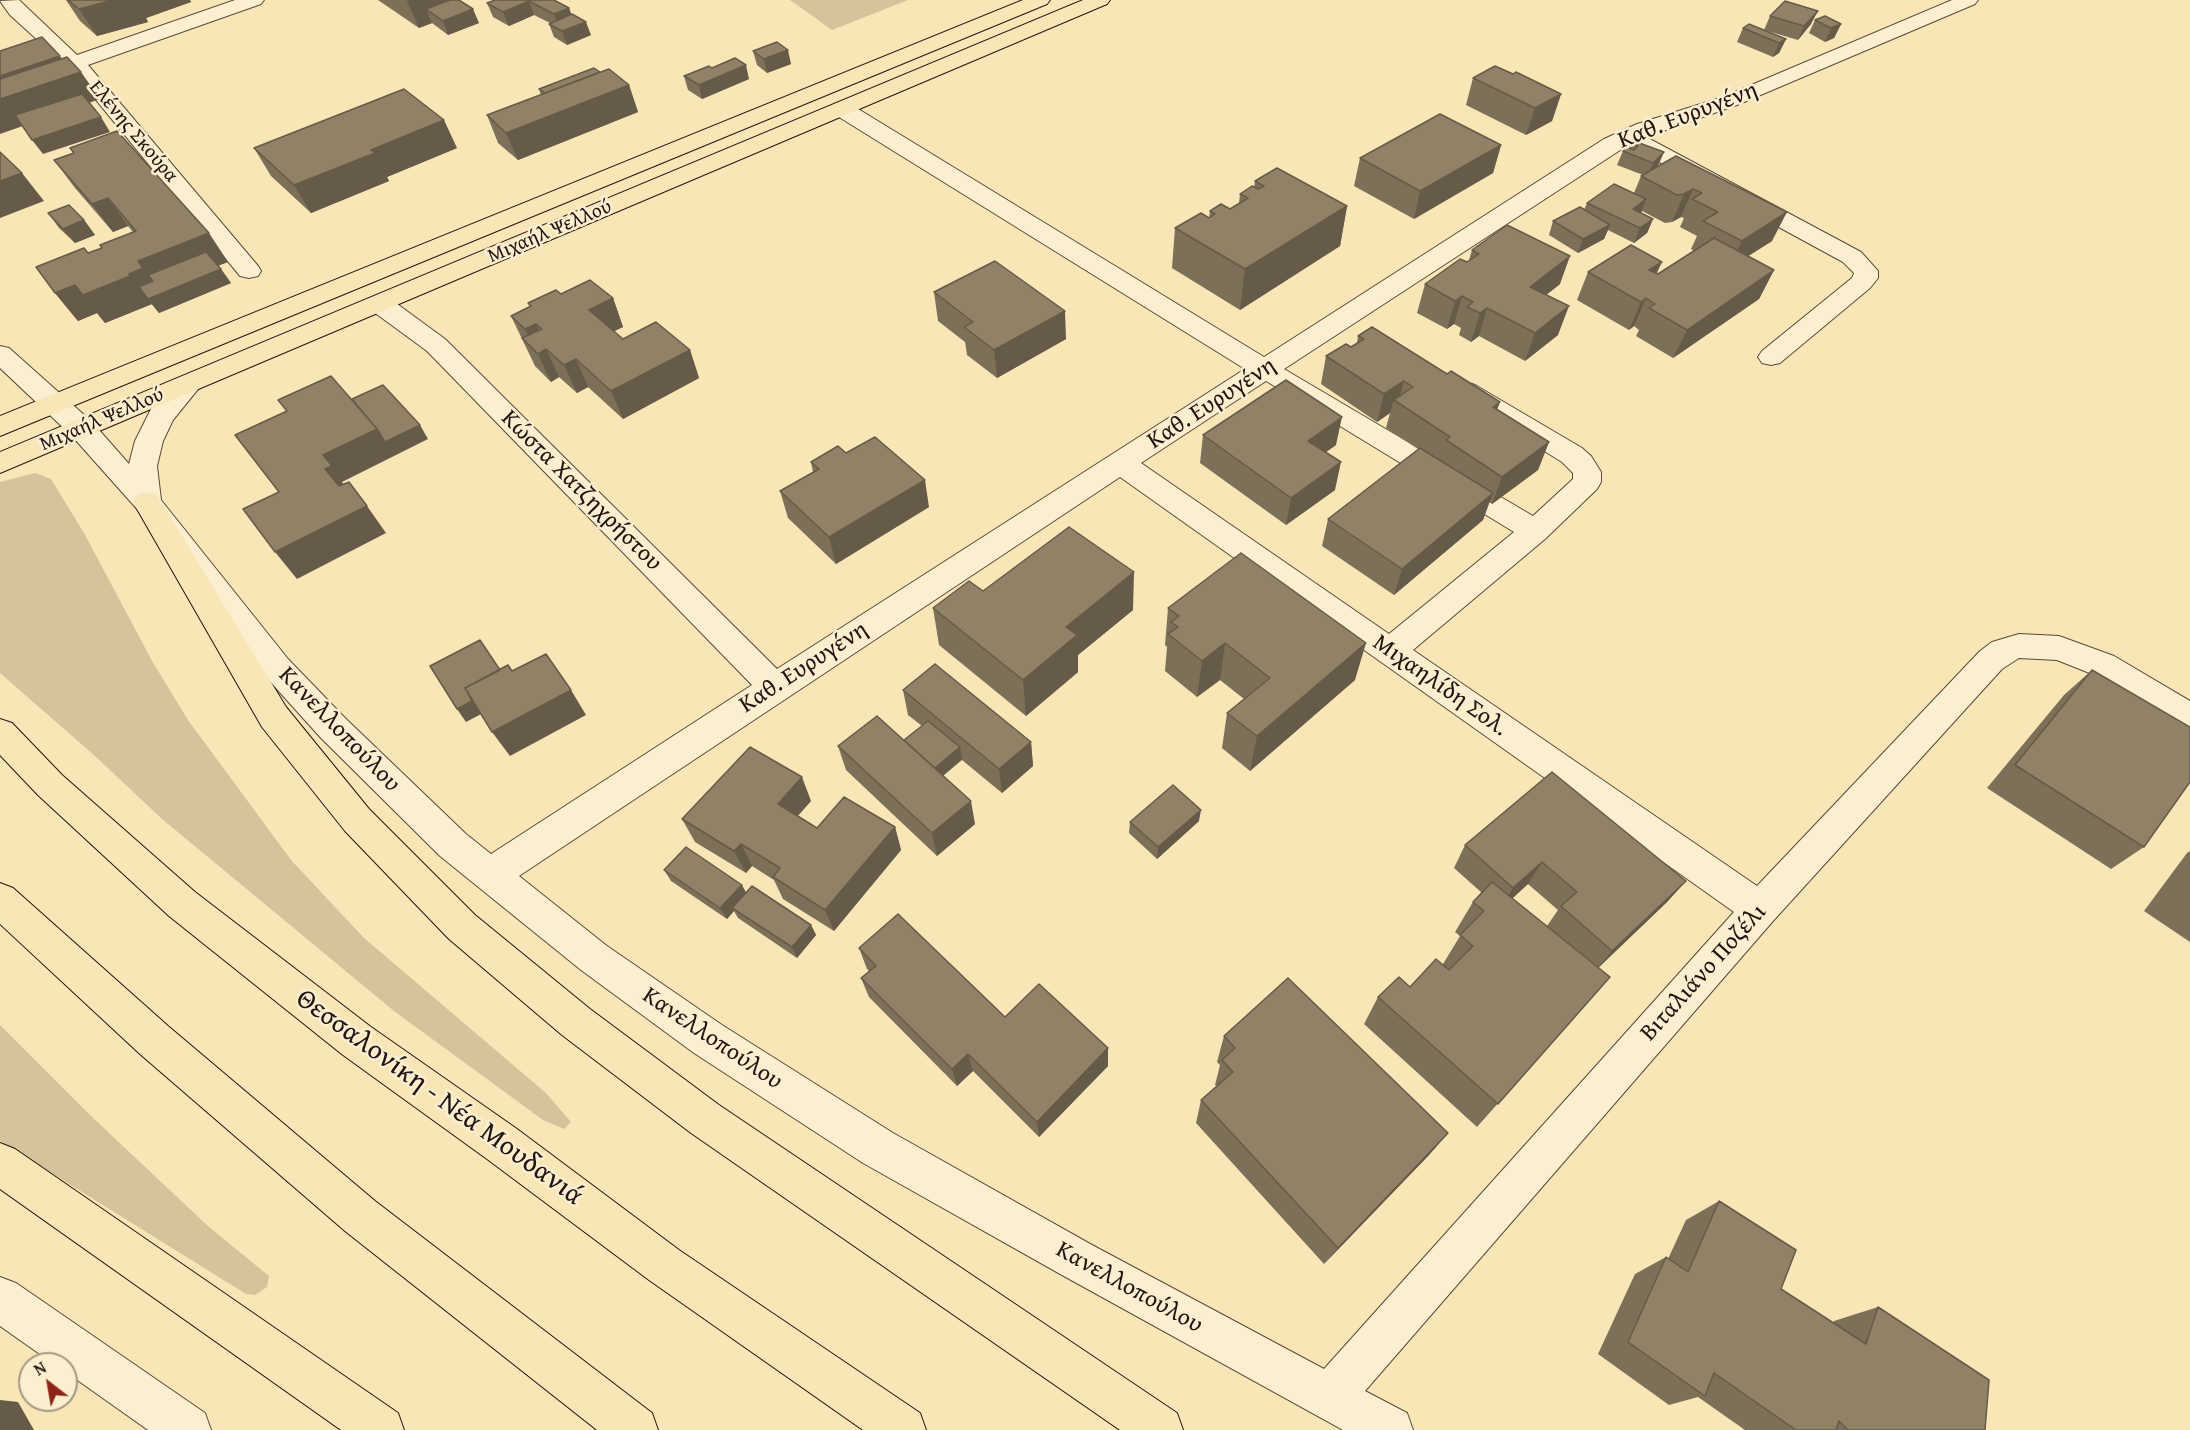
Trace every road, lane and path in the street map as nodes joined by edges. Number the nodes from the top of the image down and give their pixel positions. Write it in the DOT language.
graph roads {
  1 [pos="9,0"];
  2 [pos="254,0"];
  3 [pos="1040,0"];
  4 [pos="1100,0"];
  5 [pos="1968,0"];
  6 [pos="73,63"];
  7 [pos="842,109"];
  8 [pos="1628,136"];
  9 [pos="249,271"];
  10 [pos="380,303"];
  11 [pos="1344,316"];
  12 [pos="1374,334"];
  13 [pos="0,354"];
  14 [pos="1771,357"];
  15 [pos="1266,370"];
  16 [pos="1443,377"];
  17 [pos="190,383"];
  18 [pos="57,404"];
  19 [pos="0,427"];
  20 [pos="82,429"];
  21 [pos="0,463"];
  22 [pos="1120,463"];
  23 [pos="147,502"];
  24 [pos="1535,531"];
  25 [pos="1390,651"];
  26 [pos="775,687"];
  27 [pos="2190,718"];
  28 [pos="0,734"];
  29 [pos="490,875"];
  30 [pos="0,900"];
  31 [pos="1760,909"];
  32 [pos="0,1164"];
  33 [pos="0,1299"];
  34 [pos="1330,1397"];
  35 [pos="188,1430"];
  36 [pos="381,1430"];
  37 [pos="635,1430"];
  38 [pos="903,1430"];
  39 [pos="1160,1430"];
  40 [pos="1390,1430"];
  1 -- 6 [label="street, Ελένης Σκούρα"];
  2 -- 6 [label="street"];
  3 -- 18 [label="main road, Μιχαήλ Ψελλού"];
  4 -- 7 [label="main road, Μιχαήλ Ψελλού"];
  5 -- 8 [label="street, Καθ. Ευρυγένη"];
  6 -- 9 [label="street, Ελένης Σκούρα"];
  7 -- 10 [label="main road, Μιχαήλ Ψελλού"];
  7 -- 15 [label="street"];
  8 -- 11 [label="street, Καθ. Ευρυγένη"];
  8 -- 14 [label="street"];
  10 -- 17 [label="main road, Μιχαήλ Ψελλού"];
  10 -- 26 [label="street, Κώστα Χατζηχρήστου"];
  11 -- 12 [label="street"];
  11 -- 15 [label="street, Καθ. Ευρυγένη"];
  13 -- 18 [label="street, Κανελλοπούλου"];
  15 -- 22 [label="street, Καθ. Ευρυγένη"];
  15 -- 24 [label="street"];
  16 -- 24 [label="street"];
  17 -- 20 [label="main road, Μιχαήλ Ψελλού"];
  17 -- 23 [label="street"];
  18 -- 19 [label="main road, Μιχαήλ Ψελλού"];
  18 -- 20 [label="street, Κανελλοπούλου"];
  20 -- 21 [label="main road, Μιχαήλ Ψελλού"];
  20 -- 23 [label="street, Κανελλοπούλου"];
  22 -- 25 [label="street, Μιχαηλίδη Σολ."];
  22 -- 26 [label="street, Καθ. Ευρυγένη"];
  23 -- 29 [label="street, Κανελλοπούλου"];
  23 -- 39 [label="main road"];
  24 -- 25 [label="street"];
  25 -- 31 [label="street, Μιχαηλίδη Σολ."];
  26 -- 29 [label="street, Καθ. Ευρυγένη"];
  27 -- 31 [label="street, Βιταλιάνο Ποζέλι"];
  28 -- 38 [label="main road, Θεσσαλονίκη - Νέα Μουδανιά"];
  29 -- 34 [label="street, Κανελλοπούλου"];
  30 -- 37 [label="main road"];
  31 -- 34 [label="street, Βιταλιάνο Ποζέλι"];
  32 -- 36 [label="main road"];
  33 -- 35 [label="street"];
  34 -- 40 [label="street, Κανελλοπούλου"];
}
